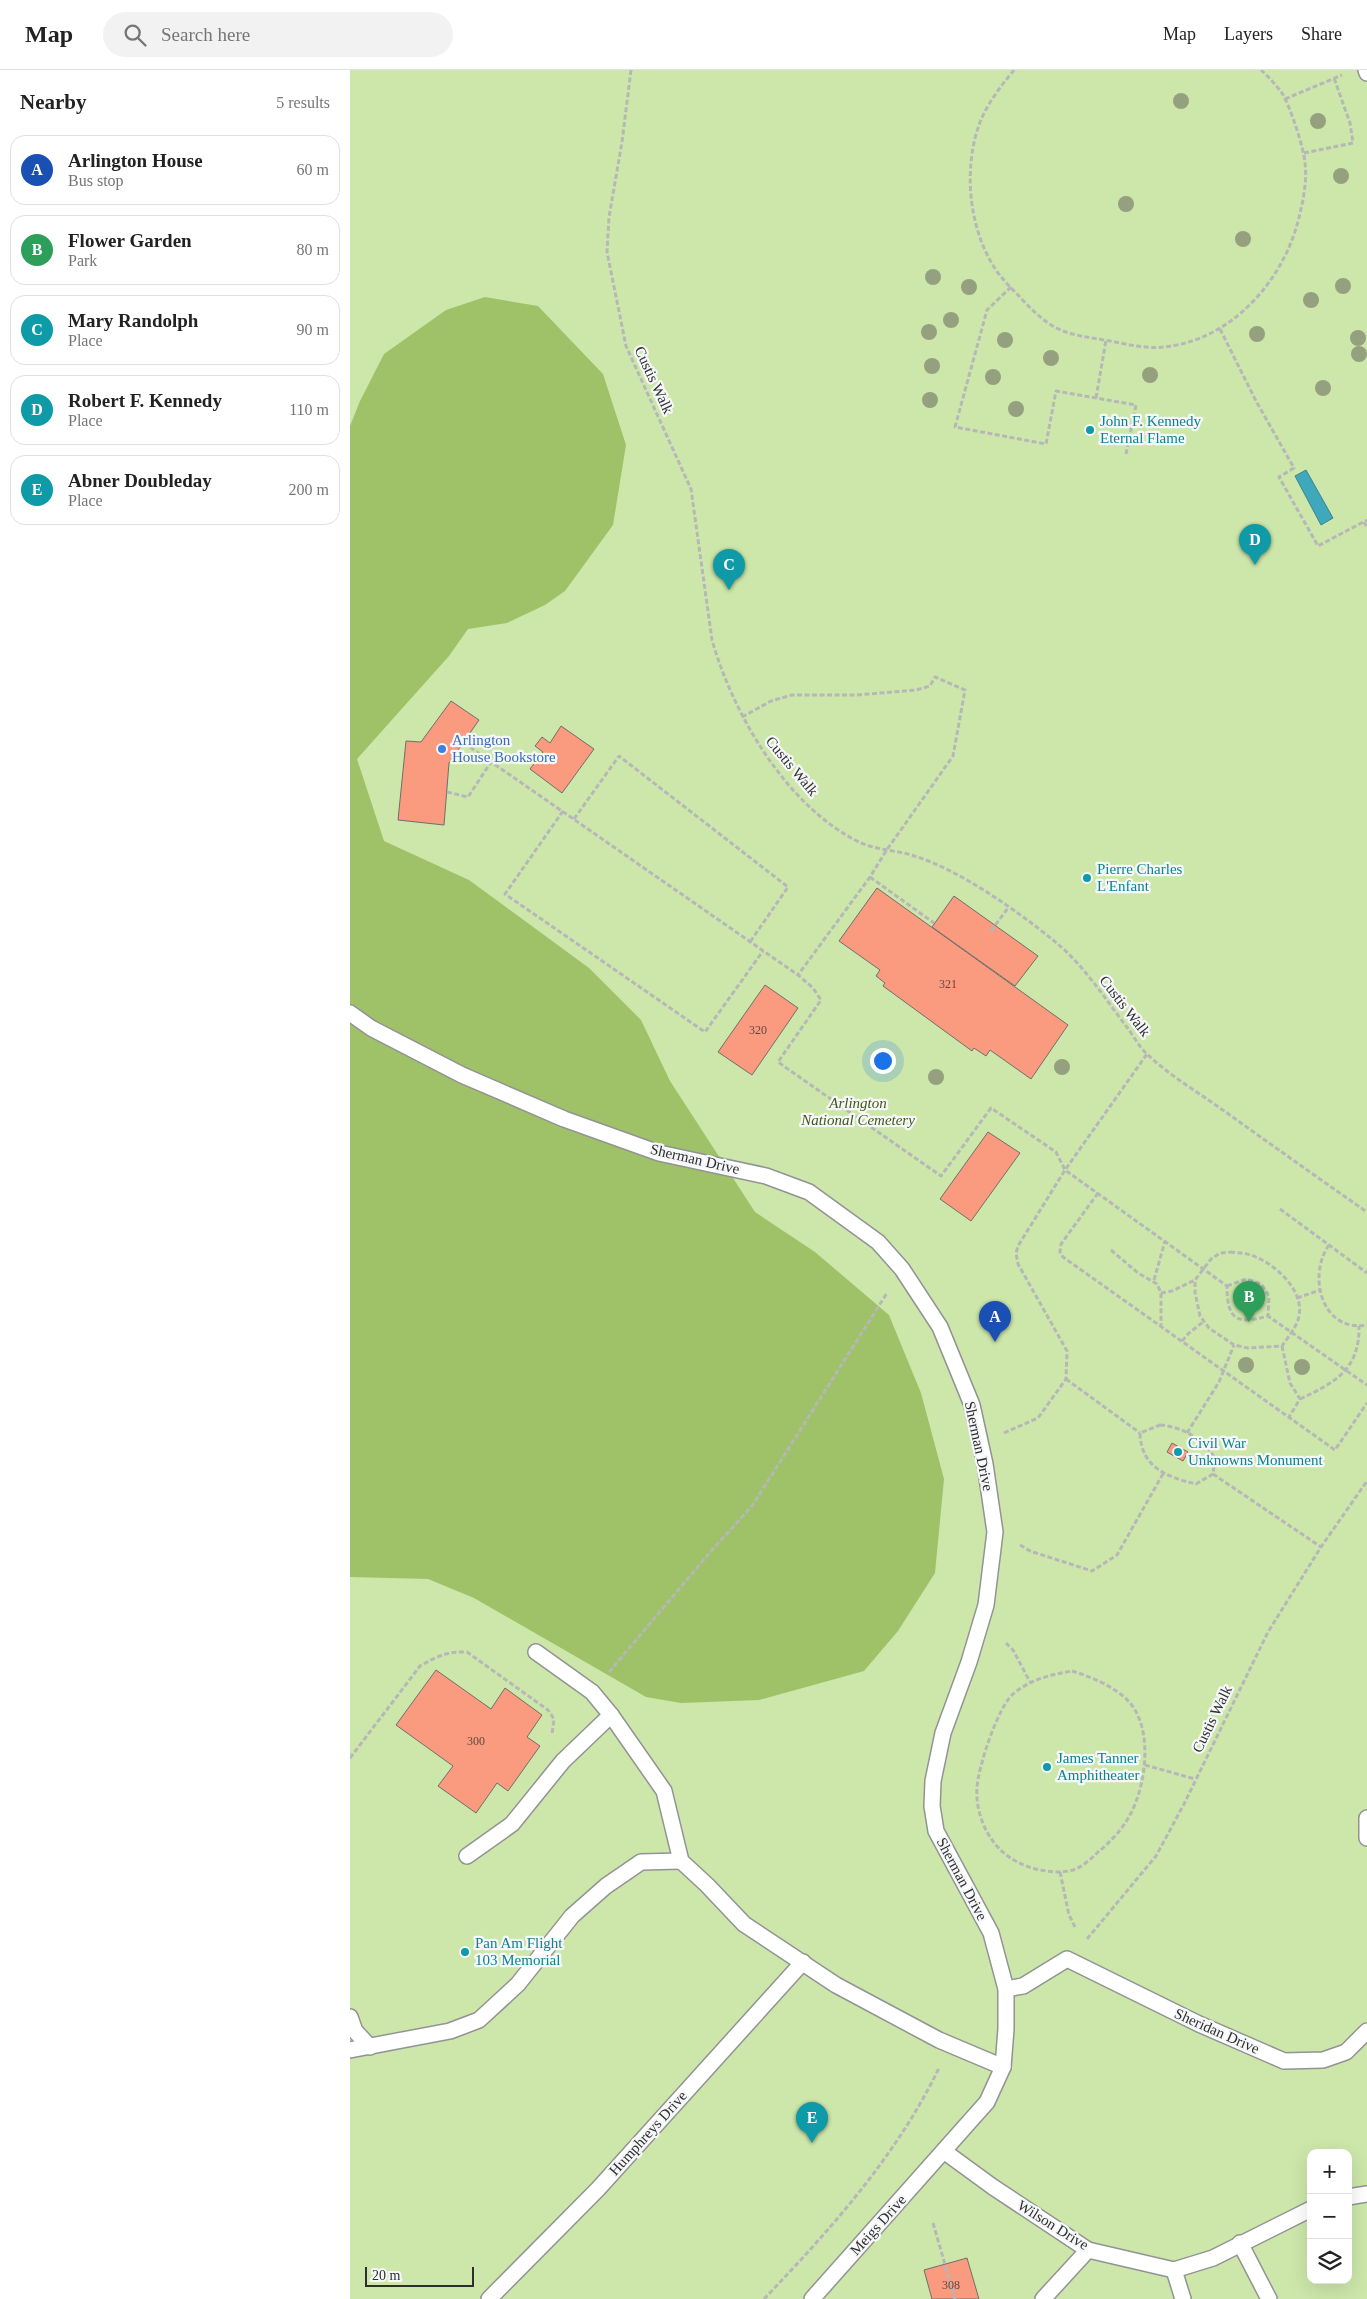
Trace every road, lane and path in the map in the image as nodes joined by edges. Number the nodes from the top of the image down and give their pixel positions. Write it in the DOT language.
graph roads {
  1 [pos="631,70"];
  2 [pos="1014,70"];
  3 [pos="1261,70"];
  4 [pos="1342,75"];
  5 [pos="1334,78"];
  6 [pos="1285,99"];
  7 [pos="1304,153"];
  8 [pos="1011,288"];
  9 [pos="1220,330"];
  10 [pos="1106,340"];
  11 [pos="1096,398"];
  12 [pos="1126,454"];
  13 [pos="1366,521"];
  14 [pos="1367,527"];
  15 [pos="742,717"];
  16 [pos="464,742"];
  17 [pos="491,762"];
  18 [pos="447,792"];
  19 [pos="563,811"];
  20 [pos="574,819"];
  21 [pos="886,851"];
  22 [pos="870,877"];
  23 [pos="1008,908"];
  24 [pos="934,923"];
  25 [pos="991,931"];
  26 [pos="750,942"];
  27 [pos="762,950"];
  28 [pos="798,975"];
  29 [pos="350,1013"];
  30 [pos="1147,1054"];
  31 [pos="1065,1170"];
  32 [pos="1098,1193"];
  33 [pos="1280,1209"];
  34 [pos="1367,1212"];
  35 [pos="1165,1241"];
  36 [pos="1330,1246"];
  37 [pos="1111,1250"];
  38 [pos="1203,1268"];
  39 [pos="902,1269"];
  40 [pos="1367,1273"];
  41 [pos="1154,1280"];
  42 [pos="1195,1280"];
  43 [pos="1227,1286"];
  44 [pos="1320,1290"];
  45 [pos="1161,1293"];
  46 [pos="1297,1298"];
  47 [pos="1268,1316"];
  48 [pos="1203,1322"];
  49 [pos="1367,1325"];
  50 [pos="1161,1326"];
  51 [pos="1359,1326"];
  52 [pos="1292,1332"];
  53 [pos="1182,1341"];
  54 [pos="1234,1345"];
  55 [pos="1282,1346"];
  56 [pos="1224,1371"];
  57 [pos="1346,1371"];
  58 [pos="1066,1379"];
  59 [pos="1367,1385"];
  60 [pos="1300,1399"];
  61 [pos="1367,1403"];
  62 [pos="1289,1417"];
  63 [pos="1140,1433"];
  64 [pos="1187,1433"];
  65 [pos="980,1442"];
  66 [pos="1164,1472"];
  67 [pos="1213,1474"];
  68 [pos="1367,1481"];
  69 [pos="995,1532"];
  70 [pos="1321,1547"];
  71 [pos="1006,1643"];
  72 [pos="536,1652"];
  73 [pos="1030,1682"];
  74 [pos="592,1692"];
  75 [pos="611,1715"];
  76 [pos="552,1737"];
  77 [pos="350,1758"];
  78 [pos="1145,1765"];
  79 [pos="1195,1779"];
  80 [pos="1367,1818"];
  81 [pos="1367,1838"];
  82 [pos="467,1856"];
  83 [pos="681,1861"];
  84 [pos="1060,1872"];
  85 [pos="1076,1927"];
  86 [pos="1067,1959"];
  87 [pos="803,1962"];
  88 [pos="1006,1989"];
  89 [pos="350,2017"];
  90 [pos="1367,2031"];
  91 [pos="950,2045"];
  92 [pos="370,2047"];
  93 [pos="350,2050"];
  94 [pos="1003,2067"];
  95 [pos="945,2152"];
  96 [pos="1367,2194"];
  97 [pos="1352,2196"];
  98 [pos="1307,2211"];
  99 [pos="933,2223"];
  100 [pos="1240,2243"];
  101 [pos="1088,2250"];
  102 [pos="1174,2270"];
  103 [pos="489,2299"];
  104 [pos="764,2299"];
  105 [pos="812,2299"];
  106 [pos="955,2299"];
  107 [pos="1043,2299"];
  108 [pos="1183,2299"];
  109 [pos="1269,2299"];
  1 -- 15 [label="path, Custis Walk"];
  2 -- 8 [label="path"];
  3 -- 6 [label="path"];
  4 -- 5 [label="path"];
  5 -- 6 [label="path"];
  5 -- 7 [label="path"];
  6 -- 7 [label="path"];
  7 -- 9 [label="path"];
  8 -- 10 [label="path"];
  8 -- 11 [label="path"];
  9 -- 10 [label="path"];
  9 -- 13 [label="path"];
  10 -- 11 [label="path"];
  11 -- 12 [label="path"];
  13 -- 14 [label="path"];
  15 -- 21 [label="path, Custis Walk"];
  15 -- 21 [label="path"];
  16 -- 17 [label="path"];
  17 -- 18 [label="path"];
  17 -- 19 [label="path"];
  19 -- 20 [label="path"];
  19 -- 27 [label="path"];
  20 -- 26 [label="path"];
  20 -- 26 [label="path"];
  21 -- 22 [label="path"];
  21 -- 23 [label="path, Custis Walk"];
  22 -- 24 [label="path"];
  22 -- 28 [label="path"];
  23 -- 25 [label="path"];
  23 -- 30 [label="path, Custis Walk"];
  26 -- 27 [label="path"];
  27 -- 28 [label="path"];
  28 -- 31 [label="path"];
  29 -- 39 [label="lane, Sherman Drive"];
  30 -- 31 [label="path"];
  30 -- 34 [label="path, Custis Walk"];
  31 -- 32 [label="path"];
  31 -- 58 [label="path"];
  32 -- 35 [label="path"];
  32 -- 50 [label="path"];
  33 -- 36 [label="path"];
  35 -- 38 [label="path"];
  35 -- 41 [label="path"];
  36 -- 40 [label="path"];
  36 -- 44 [label="path"];
  37 -- 41 [label="path"];
  38 -- 42 [label="path"];
  38 -- 43 [label="path"];
  38 -- 46 [label="path"];
  39 -- 65 [label="lane, Sherman Drive"];
  39 -- 74 [label="path"];
  41 -- 45 [label="path"];
  42 -- 45 [label="path"];
  42 -- 48 [label="path"];
  43 -- 47 [label="path"];
  43 -- 47 [label="path"];
  44 -- 46 [label="path"];
  44 -- 51 [label="path"];
  45 -- 50 [label="path"];
  46 -- 52 [label="path"];
  47 -- 52 [label="path"];
  48 -- 53 [label="path"];
  48 -- 54 [label="path"];
  49 -- 51 [label="path"];
  50 -- 53 [label="path"];
  51 -- 57 [label="path"];
  52 -- 55 [label="path"];
  52 -- 57 [label="path"];
  53 -- 56 [label="path"];
  54 -- 55 [label="path"];
  54 -- 56 [label="path"];
  55 -- 60 [label="path"];
  56 -- 62 [label="path"];
  56 -- 64 [label="path"];
  57 -- 59 [label="path"];
  57 -- 60 [label="path"];
  58 -- 63 [label="path"];
  58 -- 65 [label="path"];
  60 -- 62 [label="path"];
  61 -- 62 [label="path"];
  63 -- 64 [label="path"];
  63 -- 66 [label="path"];
  64 -- 67 [label="path"];
  65 -- 69 [label="lane, Sherman Drive"];
  66 -- 67 [label="path"];
  66 -- 69 [label="path"];
  67 -- 70 [label="path"];
  68 -- 70 [label="path, Custis Walk"];
  69 -- 88 [label="lane, Sherman Drive"];
  70 -- 79 [label="path, Custis Walk"];
  71 -- 73 [label="path"];
  72 -- 74 [label="lane"];
  73 -- 78 [label="path"];
  73 -- 84 [label="path"];
  74 -- 75 [label="lane"];
  75 -- 82 [label="lane"];
  75 -- 83 [label="lane"];
  76 -- 77 [label="path"];
  78 -- 79 [label="path"];
  78 -- 84 [label="path"];
  79 -- 86 [label="path, Custis Walk"];
  80 -- 81 [label="lane"];
  83 -- 87 [label="lane"];
  83 -- 92 [label="lane"];
  84 -- 85 [label="path"];
  86 -- 88 [label="lane"];
  86 -- 90 [label="lane, Sheridan Drive"];
  87 -- 91 [label="lane"];
  87 -- 103 [label="lane, Humphreys Drive"];
  88 -- 94 [label="lane, Sherman Drive"];
  89 -- 92 [label="lane"];
  91 -- 94 [label="lane"];
  91 -- 104 [label="path"];
  92 -- 93 [label="lane"];
  94 -- 95 [label="lane, Sherman Drive"];
  95 -- 101 [label="lane, Wilson Drive"];
  95 -- 105 [label="lane, Meigs Drive"];
  96 -- 97 [label="lane"];
  98 -- 100 [label="lane"];
  99 -- 106 [label="path"];
  100 -- 102 [label="lane"];
  100 -- 109 [label="lane"];
  101 -- 102 [label="lane, Wilson Drive"];
  101 -- 107 [label="lane"];
  102 -- 108 [label="lane"];
}
